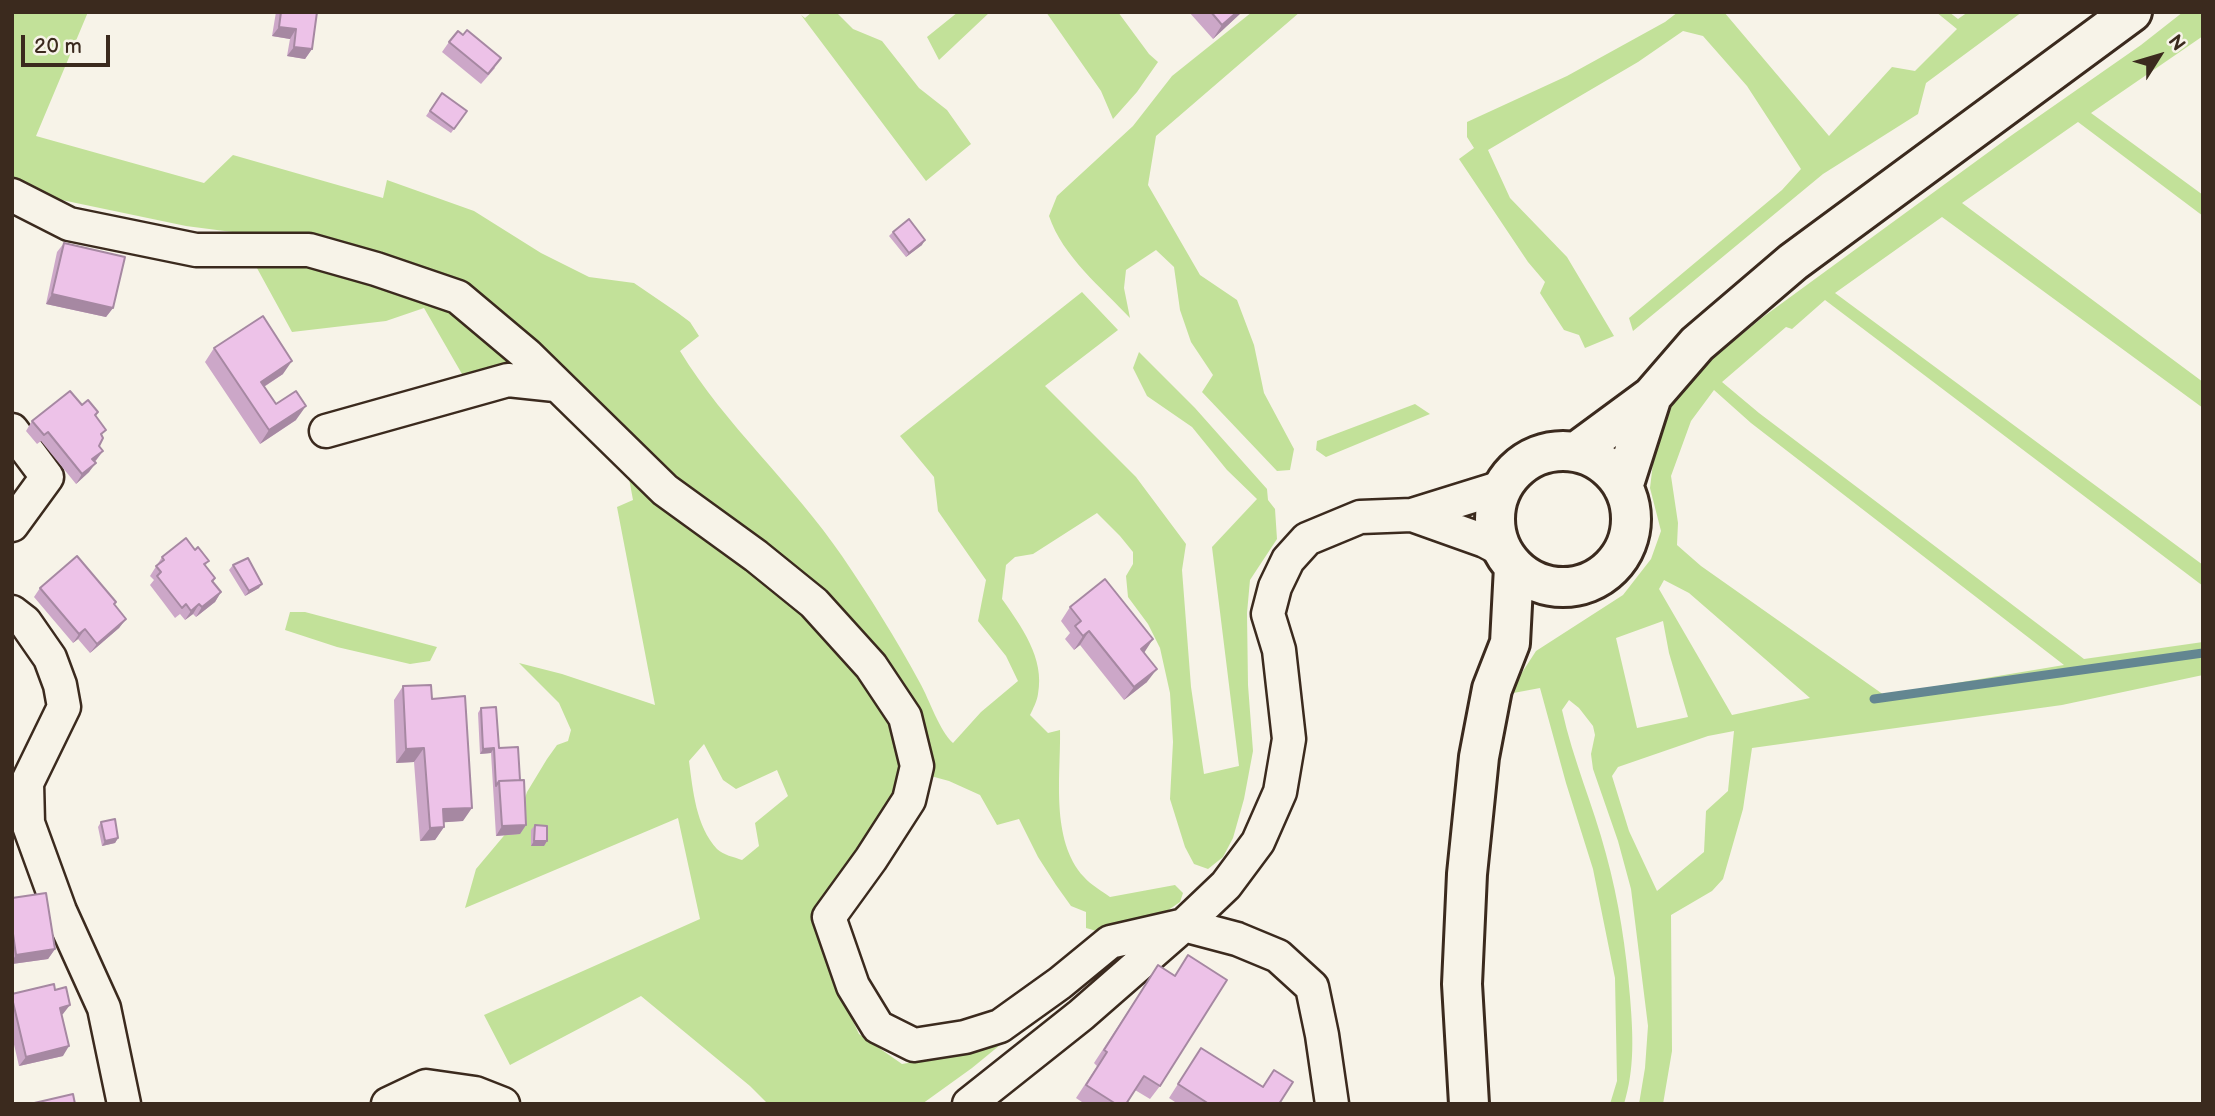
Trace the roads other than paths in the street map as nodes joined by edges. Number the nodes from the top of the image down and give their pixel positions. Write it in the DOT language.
graph roads {
  1 [pos="2132,12"];
  2 [pos="12,195"];
  3 [pos="555,385"];
  4 [pos="1652,396"];
  5 [pos="12,430"];
  6 [pos="326,431"];
  7 [pos="1576,452"];
  8 [pos="1503,487"];
  9 [pos="1623,487"];
  10 [pos="1412,514"];
  11 [pos="12,525"];
  12 [pos="1508,558"];
  13 [pos="1570,587"];
  14 [pos="12,612"];
  15 [pos="1510,643"];
  16 [pos="1184,925"];
  17 [pos="124,1104"];
  18 [pos="388,1104"];
  19 [pos="503,1104"];
  20 [pos="969,1104"];
  21 [pos="1332,1104"];
  22 [pos="1469,1104"];
  1 -- 4 [label="street"];
  2 -- 3 [label="street"];
  3 -- 6 [label="street"];
  3 -- 16 [label="street"];
  4 -- 7 [label="street"];
  4 -- 9 [label="street"];
  5 -- 11 [label="street"];
  7 -- 8 [label="street"];
  7 -- 9 [label="street"];
  8 -- 10 [label="street"];
  8 -- 12 [label="street"];
  9 -- 13 [label="street"];
  10 -- 12 [label="street"];
  10 -- 16 [label="street"];
  12 -- 13 [label="street"];
  12 -- 15 [label="street"];
  13 -- 15 [label="street"];
  14 -- 17 [label="street"];
  15 -- 22 [label="street"];
  16 -- 20 [label="street"];
  16 -- 21 [label="street"];
  18 -- 19 [label="street"];
}
